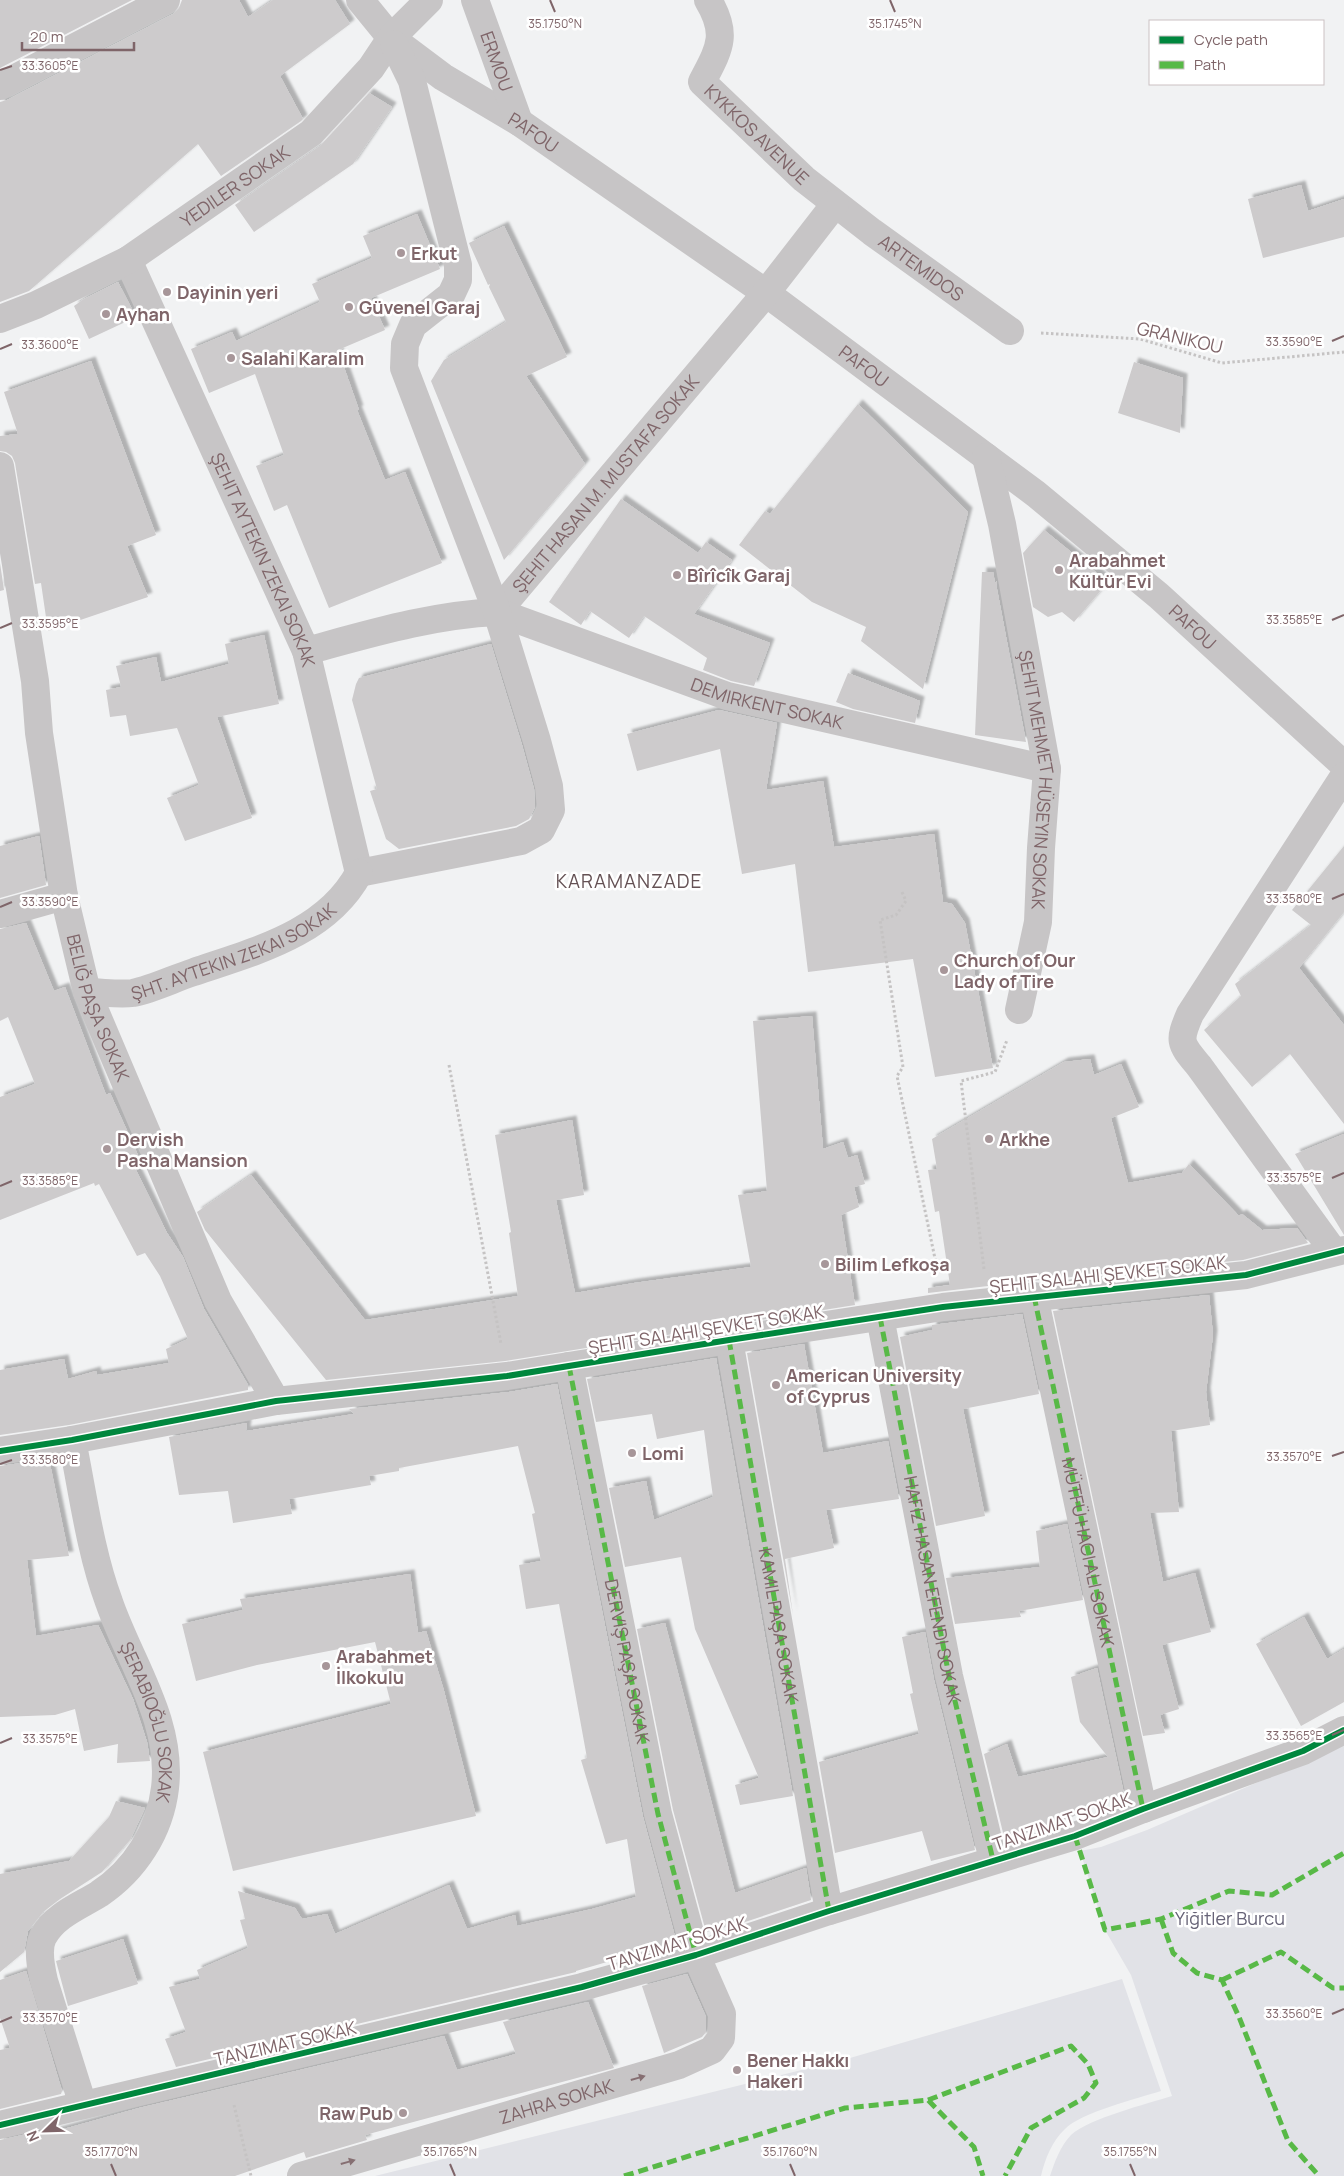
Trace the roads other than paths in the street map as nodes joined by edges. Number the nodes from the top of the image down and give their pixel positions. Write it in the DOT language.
graph roads {
  1 [pos="166,0"];
  2 [pos="360,0"];
  3 [pos="429,0"];
  4 [pos="475,0"];
  5 [pos="708,0"];
  6 [pos="391,38"];
  7 [pos="0,86"];
  8 [pos="519,122"];
  9 [pos="835,204"];
  10 [pos="128,260"];
  11 [pos="766,293"];
  12 [pos="0,319"];
  13 [pos="1010,331"];
  14 [pos="986,457"];
  15 [pos="0,466"];
  16 [pos="497,612"];
  17 [pos="306,652"];
  18 [pos="1344,766"];
  19 [pos="1047,769"];
  20 [pos="1344,776"];
  21 [pos="359,873"];
  22 [pos="64,896"];
  23 [pos="0,914"];
  24 [pos="87,992"];
  25 [pos="1019,1010"];
  26 [pos="1339,1251"];
  27 [pos="1034,1296"];
  28 [pos="880,1317"];
  29 [pos="729,1340"];
  30 [pos="569,1366"];
  31 [pos="276,1401"];
  32 [pos="72,1440"];
  33 [pos="0,1451"];
  34 [pos="1344,1730"];
  35 [pos="1143,1808"];
  36 [pos="993,1860"];
  37 [pos="829,1911"];
  38 [pos="696,1955"];
  39 [pos="83,2105"];
  40 [pos="0,2125"];
  41 [pos="301,2176"];
  1 -- 7 [label="street"];
  2 -- 6 [label="street, PAFOU"];
  3 -- 6 [label="street, YEDILER SOKAK"];
  4 -- 8 [label="street, ERMOU"];
  5 -- 9 [label="street, KYKKOS AVENUE"];
  6 -- 8 [label="street, PAFOU"];
  6 -- 10 [label="street, YEDILER SOKAK"];
  6 -- 16 [label="street"];
  8 -- 11 [label="street, PAFOU"];
  9 -- 11 [label="street, ŞEHIT HASAN M. MUSTAFA SOKAK"];
  9 -- 13 [label="street, ARTEMIDOS"];
  10 -- 12 [label="street, YEDILER SOKAK"];
  10 -- 17 [label="street, ŞEHIT AYTEKIN ZEKAI SOKAK"];
  11 -- 14 [label="street, PAFOU"];
  11 -- 16 [label="street, ŞEHIT HASAN M. MUSTAFA SOKAK"];
  14 -- 18 [label="street, PAFOU"];
  14 -- 19 [label="street, ŞEHIT MEHMET HÜSEYIN SOKAK"];
  15 -- 22 [label="street, BELIĞ PAŞA SOKAK"];
  16 -- 17 [label="street"];
  16 -- 19 [label="street, DEMIRKENT SOKAK"];
  16 -- 21 [label="street"];
  17 -- 21 [label="street, ŞEHIT AYTEKIN ZEKAI SOKAK"];
  19 -- 25 [label="street, ŞEHIT MEHMET HÜSEYIN SOKAK"];
  20 -- 26 [label="street"];
  21 -- 24 [label="street, ŞHT. AYTEKIN ZEKAI SOKAK"];
  22 -- 23 [label="street"];
  22 -- 24 [label="street, BELIĞ PAŞA SOKAK"];
  24 -- 31 [label="street, BELIĞ PAŞA SOKAK"];
  26 -- 27 [label="street, ŞEHIT SALAHI ŞEVKET SOKAK"];
  27 -- 28 [label="street, ŞEHIT SALAHI ŞEVKET SOKAK"];
  27 -- 35 [label="street"];
  28 -- 29 [label="street, ŞEHIT SALAHI ŞEVKET SOKAK"];
  28 -- 36 [label="street"];
  29 -- 30 [label="street, ŞEHIT SALAHI ŞEVKET SOKAK"];
  29 -- 37 [label="street, KAMIL PAŞA SOKAK"];
  30 -- 31 [label="street, ŞEHIT SALAHI ŞEVKET SOKAK"];
  30 -- 38 [label="street, DERVIŞ PAŞA SOKAK"];
  31 -- 32 [label="street, ŞEHIT SALAHI ŞEVKET SOKAK"];
  32 -- 33 [label="street, ŞEHIT SALAHI ŞEVKET SOKAK"];
  32 -- 39 [label="street, ŞERABIOĞLU SOKAK"];
  34 -- 35 [label="street, TANZIMAT SOKAK"];
  35 -- 36 [label="street, TANZIMAT SOKAK"];
  36 -- 37 [label="street, TANZIMAT SOKAK"];
  37 -- 38 [label="street, TANZIMAT SOKAK"];
  38 -- 39 [label="street, TANZIMAT SOKAK"];
  41 -- 38 [label="street, ZAHRA SOKAK, one-way"];
  39 -- 40 [label="street, TANZIMAT SOKAK"];
}
